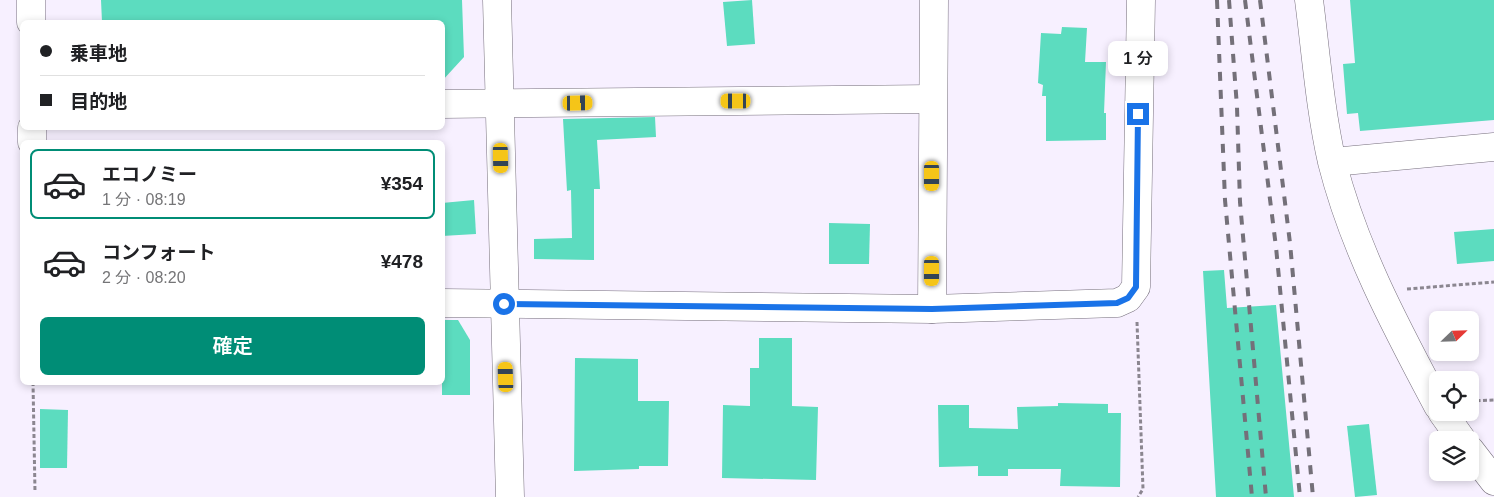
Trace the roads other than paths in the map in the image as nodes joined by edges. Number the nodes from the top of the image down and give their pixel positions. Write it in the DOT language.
graph roads {
  1 [pos="30,0"];
  2 [pos="497,0"];
  3 [pos="934,0"];
  4 [pos="1141,0"];
  5 [pos="1309,0"];
  6 [pos="31,20"];
  7 [pos="932,99"];
  8 [pos="499,103"];
  9 [pos="445,104"];
  10 [pos="1494,147"];
  11 [pos="1332,162"];
  12 [pos="445,303"];
  13 [pos="504,304"];
  14 [pos="932,309"];
  15 [pos="1429,389"];
  16 [pos="1479,462"];
  17 [pos="1494,481"];
  18 [pos="510,497"];
  1 -- 6 [label="street"];
  2 -- 8 [label="street"];
  3 -- 7 [label="street"];
  4 -- 14 [label="street"];
  5 -- 11 [label="street"];
  7 -- 8 [label="street"];
  7 -- 14 [label="street"];
  8 -- 9 [label="street"];
  8 -- 13 [label="street"];
  10 -- 11 [label="street"];
  11 -- 15 [label="street"];
  12 -- 13 [label="street"];
  13 -- 14 [label="street"];
  13 -- 18 [label="street"];
  16 -- 17 [label="street"];
}
